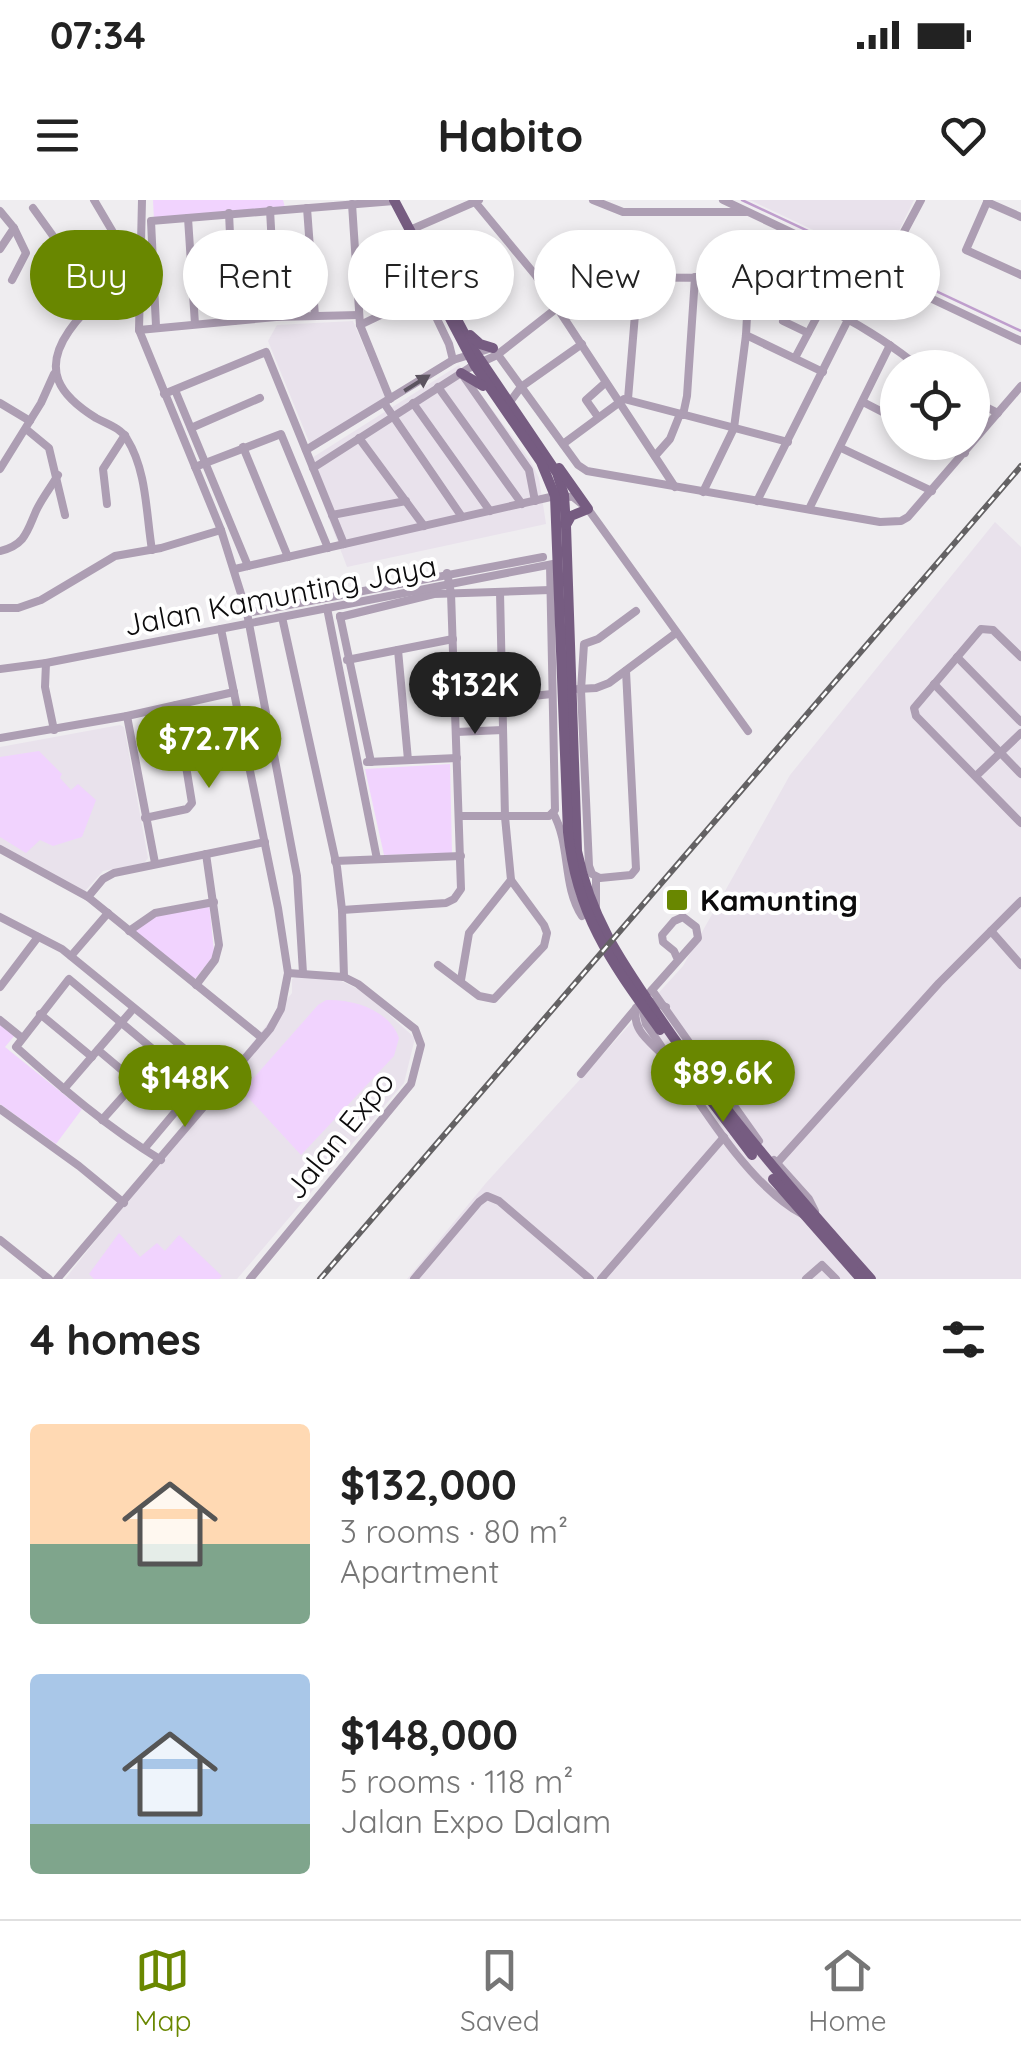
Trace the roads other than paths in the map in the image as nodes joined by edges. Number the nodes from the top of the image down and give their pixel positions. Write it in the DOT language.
graph roads {
  1 [pos="94,200"];
  2 [pos="142,200"];
  3 [pos="394,200"];
  4 [pos="593,200"];
  5 [pos="723,200"];
  6 [pos="921,200"];
  7 [pos="477,201"];
  8 [pos="988,201"];
  9 [pos="318,203"];
  10 [pos="352,204"];
  11 [pos="33,208"];
  12 [pos="307,208"];
  13 [pos="270,210"];
  14 [pos="0,211"];
  15 [pos="750,212"];
  16 [pos="229,213"];
  17 [pos="188,218"];
  18 [pos="1021,218"];
  19 [pos="14,228"];
  20 [pos="49,230"];
  21 [pos="111,230"];
  22 [pos="141,230"];
  23 [pos="271,230"];
  24 [pos="309,230"];
  25 [pos="353,230"];
  26 [pos="410,230"];
  27 [pos="787,230"];
  28 [pos="905,230"];
  29 [pos="0,249"];
  30 [pos="534,273"];
  31 [pos="1021,275"];
  32 [pos="676,277"];
  33 [pos="694,277"];
  34 [pos="12,280"];
  35 [pos="940,303"];
  36 [pos="78,320"];
  37 [pos="138,320"];
  38 [pos="251,320"];
  39 [pos="359,320"];
  40 [pos="439,320"];
  41 [pos="448,320"];
  42 [pos="457,320"];
  43 [pos="461,320"];
  44 [pos="540,320"];
  45 [pos="565,320"];
  46 [pos="633,320"];
  47 [pos="747,320"];
  48 [pos="815,320"];
  49 [pos="844,320"];
  50 [pos="784,321"];
  51 [pos="234,322"];
  52 [pos="848,322"];
  53 [pos="195,324"];
  54 [pos="156,326"];
  55 [pos="138,330"];
  56 [pos="808,333"];
  57 [pos="458,335"];
  58 [pos="746,335"];
  59 [pos="1021,340"];
  60 [pos="582,344"];
  61 [pos="890,345"];
  62 [pos="897,350"];
  63 [pos="497,351"];
  64 [pos="795,358"];
  65 [pos="453,360"];
  66 [pos="476,360"];
  67 [pos="823,372"];
  68 [pos="461,373"];
  69 [pos="54,374"];
  70 [pos="605,383"];
  71 [pos="1021,386"];
  72 [pos="438,387"];
  73 [pos="520,387"];
  74 [pos="175,390"];
  75 [pos="164,394"];
  76 [pos="260,398"];
  77 [pos="387,401"];
  78 [pos="623,401"];
  79 [pos="863,402"];
  80 [pos="0,403"];
  81 [pos="413,403"];
  82 [pos="509,404"];
  83 [pos="990,409"];
  84 [pos="880,411"];
  85 [pos="998,413"];
  86 [pos="682,415"];
  87 [pos="392,416"];
  88 [pos="510,417"];
  89 [pos="598,417"];
  90 [pos="990,422"];
  91 [pos="28,425"];
  92 [pos="192,428"];
  93 [pos="734,428"];
  94 [pos="180,433"];
  95 [pos="125,435"];
  96 [pos="359,438"];
  97 [pos="788,442"];
  98 [pos="318,443"];
  99 [pos="562,444"];
  100 [pos="244,447"];
  101 [pos="840,448"];
  102 [pos="306,450"];
  103 [pos="544,454"];
  104 [pos="655,456"];
  105 [pos="326,460"];
  106 [pos="958,460"];
  107 [pos="207,463"];
  108 [pos="195,467"];
  109 [pos="313,468"];
  110 [pos="0,469"];
  111 [pos="58,475"];
  112 [pos="675,487"];
  113 [pos="932,491"];
  114 [pos="703,492"];
  115 [pos="550,498"];
  116 [pos="406,501"];
  117 [pos="757,501"];
  118 [pos="107,504"];
  119 [pos="522,504"];
  120 [pos="809,509"];
  121 [pos="588,510"];
  122 [pos="490,511"];
  123 [pos="332,515"];
  124 [pos="65,516"];
  125 [pos="462,517"];
  126 [pos="561,521"];
  127 [pos="424,526"];
  128 [pos="221,530"];
  129 [pos="344,544"];
  130 [pos="328,548"];
  131 [pos="0,550"];
  132 [pos="152,550"];
  133 [pos="288,557"];
  134 [pos="555,562"];
  135 [pos="248,566"];
  136 [pos="235,569"];
  137 [pos="447,573"];
  138 [pos="450,589"];
  139 [pos="550,590"];
  140 [pos="500,592"];
  141 [pos="338,606"];
  142 [pos="0,608"];
  143 [pos="327,608"];
  144 [pos="636,612"];
  145 [pos="246,613"];
  146 [pos="282,617"];
  147 [pos="340,617"];
  148 [pos="248,624"];
  149 [pos="221,629"];
  150 [pos="676,634"];
  151 [pos="453,640"];
  152 [pos="398,650"];
  153 [pos="957,657"];
  154 [pos="1021,657"];
  155 [pos="350,660"];
  156 [pos="502,661"];
  157 [pos="338,662"];
  158 [pos="454,662"];
  159 [pos="46,663"];
  160 [pos="0,669"];
  161 [pos="626,671"];
  162 [pos="934,684"];
  163 [pos="577,688"];
  164 [pos="234,692"];
  165 [pos="552,694"];
  166 [pos="503,699"];
  167 [pos="176,705"];
  168 [pos="126,716"];
  169 [pos="1021,722"];
  170 [pos="54,730"];
  171 [pos="503,730"];
  172 [pos="748,731"];
  173 [pos="456,732"];
  174 [pos="1021,733"];
  175 [pos="0,738"];
  176 [pos="1000,752"];
  177 [pos="457,758"];
  178 [pos="408,760"];
  179 [pos="358,762"];
  180 [pos="371,762"];
  181 [pos="569,763"];
  182 [pos="1021,774"];
  183 [pos="976,776"];
  184 [pos="553,813"];
  185 [pos="459,816"];
  186 [pos="505,816"];
  187 [pos="145,818"];
  188 [pos="1021,822"];
  189 [pos="264,842"];
  190 [pos="0,849"];
  191 [pos="206,854"];
  192 [pos="460,856"];
  193 [pos="377,860"];
  194 [pos="335,861"];
  195 [pos="154,863"];
  196 [pos="596,877"];
  197 [pos="512,880"];
  198 [pos="88,896"];
  199 [pos="1021,901"];
  200 [pos="214,902"];
  201 [pos="342,910"];
  202 [pos="108,913"];
  203 [pos="0,917"];
  204 [pos="129,930"];
  205 [pos="991,931"];
  206 [pos="38,936"];
  207 [pos="72,956"];
  208 [pos="678,960"];
  209 [pos="438,966"];
  210 [pos="1021,966"];
  211 [pos="288,973"];
  212 [pos="303,973"];
  213 [pos="344,978"];
  214 [pos="460,980"];
  215 [pos="662,980"];
  216 [pos="196,984"];
  217 [pos="0,987"];
  218 [pos="652,990"];
  219 [pos="636,1007"];
  220 [pos="666,1007"];
  221 [pos="133,1009"];
  222 [pos="40,1014"];
  223 [pos="0,1020"];
  224 [pos="121,1023"];
  225 [pos="616,1032"];
  226 [pos="262,1038"];
  227 [pos="644,1038"];
  228 [pos="18,1042"];
  229 [pos="95,1053"];
  230 [pos="160,1055"];
  231 [pos="676,1067"];
  232 [pos="581,1074"];
  233 [pos="136,1082"];
  234 [pos="224,1082"];
  235 [pos="64,1089"];
  236 [pos="0,1109"];
  237 [pos="102,1120"];
  238 [pos="732,1132"];
  239 [pos="144,1149"];
  240 [pos="161,1160"];
  241 [pos="777,1163"];
  242 [pos="124,1203"];
  243 [pos="820,1221"];
  244 [pos="0,1242"];
  245 [pos="49,1279"];
  246 [pos="57,1279"];
  247 [pos="250,1279"];
  248 [pos="414,1279"];
  249 [pos="590,1279"];
  250 [pos="601,1279"];
  251 [pos="806,1279"];
  252 [pos="836,1279"];
  253 [pos="861,1279"];
  254 [pos="871,1279"];
  1 -- 21 [label="street"];
  2 -- 22 [label="street"];
  3 -- 10 [label="street"];
  3 -- 26 [label="main road"];
  4 -- 15 [label="street"];
  5 -- 15 [label="street"];
  6 -- 28 [label="street"];
  7 -- 26 [label="street"];
  7 -- 30 [label="street"];
  8 -- 18 [label="street"];
  8 -- 31 [label="street"];
  9 -- 10 [label="street"];
  9 -- 12 [label="street"];
  10 -- 25 [label="street"];
  11 -- 20 [label="street"];
  12 -- 13 [label="street"];
  12 -- 24 [label="street"];
  13 -- 16 [label="street"];
  13 -- 23 [label="street"];
  14 -- 19 [label="street"];
  15 -- 27 [label="street"];
  16 -- 17 [label="street"];
  16 -- 51 [label="street"];
  17 -- 53 [label="street"];
  17 -- 54 [label="street"];
  19 -- 29 [label="street"];
  19 -- 34 [label="street"];
  32 -- 33 [label="street"];
  33 -- 86 [label="street"];
  35 -- 59 [label="street"];
  36 -- 69 [label="street"];
  37 -- 55 [label="street"];
  38 -- 51 [label="street"];
  39 -- 77 [label="street"];
  40 -- 65 [label="street"];
  41 -- 57 [label="main road"];
  42 -- 66 [label="main road"];
  43 -- 63 [label="main road"];
  44 -- 63 [label="street"];
  45 -- 60 [label="street"];
  46 -- 78 [label="street"];
  47 -- 58 [label="street"];
  48 -- 56 [label="street"];
  49 -- 52 [label="street"];
  50 -- 56 [label="street"];
  51 -- 53 [label="street"];
  52 -- 61 [label="street"];
  52 -- 67 [label="street"];
  53 -- 54 [label="street"];
  54 -- 55 [label="street"];
  55 -- 75 [label="street"];
  56 -- 64 [label="street"];
  57 -- 65 [label="main road"];
  57 -- 66 [label="main road"];
  58 -- 64 [label="street"];
  58 -- 93 [label="street"];
  60 -- 70 [label="street"];
  60 -- 73 [label="street"];
  61 -- 62 [label="street"];
  61 -- 79 [label="street"];
  63 -- 66 [label="street"];
  63 -- 73 [label="street"];
  64 -- 67 [label="street"];
  65 -- 66 [label="street"];
  77 -- 65 [label="street, one-way"];
  66 -- 68 [label="street"];
  66 -- 82 [label="main road"];
  66 -- 88 [label="main road"];
  67 -- 97 [label="street"];
  68 -- 72 [label="street"];
  68 -- 88 [label="main road"];
  68 -- 115 [label="street"];
  69 -- 91 [label="street"];
  69 -- 95 [label="street"];
  70 -- 78 [label="street"];
  70 -- 89 [label="street"];
  71 -- 85 [label="street"];
  72 -- 81 [label="street"];
  72 -- 119 [label="street"];
  73 -- 82 [label="street"];
  73 -- 99 [label="street"];
  74 -- 75 [label="street"];
  74 -- 92 [label="street"];
  74 -- 102 [label="street"];
  75 -- 94 [label="street"];
  76 -- 92 [label="street"];
  77 -- 87 [label="street"];
  77 -- 98 [label="street"];
  78 -- 86 [label="street"];
  78 -- 89 [label="street"];
  78 -- 104 [label="street"];
  79 -- 84 [label="street"];
  79 -- 101 [label="street"];
  80 -- 91 [label="street"];
  81 -- 87 [label="street"];
  81 -- 122 [label="street"];
  82 -- 103 [label="main road"];
  83 -- 85 [label="street"];
  85 -- 90 [label="street"];
  86 -- 93 [label="street"];
  86 -- 104 [label="street"];
  87 -- 96 [label="street"];
  87 -- 125 [label="street"];
  88 -- 115 [label="main road"];
  89 -- 99 [label="street"];
  91 -- 110 [label="street"];
  91 -- 111 [label="street"];
  92 -- 94 [label="street"];
  92 -- 107 [label="street"];
  93 -- 97 [label="street"];
  93 -- 114 [label="street"];
  94 -- 108 [label="street"];
  95 -- 118 [label="street"];
  95 -- 132 [label="street"];
  96 -- 105 [label="street"];
  96 -- 116 [label="street"];
  97 -- 117 [label="street"];
  98 -- 102 [label="street"];
  98 -- 105 [label="street"];
  99 -- 112 [label="street"];
  100 -- 107 [label="street"];
  100 -- 130 [label="street"];
  100 -- 133 [label="street"];
  101 -- 113 [label="street"];
  101 -- 120 [label="street"];
  102 -- 109 [label="street"];
  103 -- 115 [label="main road"];
  103 -- 121 [label="main road"];
  104 -- 112 [label="street"];
  105 -- 109 [label="street"];
  106 -- 113 [label="street"];
  107 -- 108 [label="street"];
  107 -- 135 [label="street"];
  108 -- 128 [label="street"];
  109 -- 123 [label="street"];
  111 -- 124 [label="street"];
  111 -- 131 [label="street"];
  112 -- 114 [label="street"];
  113 -- 120 [label="street"];
  114 -- 117 [label="street"];
  115 -- 119 [label="street"];
  115 -- 121 [label="street"];
  115 -- 126 [label="main road"];
  115 -- 126 [label="main road"];
  116 -- 123 [label="street"];
  116 -- 127 [label="street"];
  117 -- 120 [label="street"];
  119 -- 122 [label="street"];
  121 -- 126 [label="main road"];
  121 -- 150 [label="street"];
  122 -- 125 [label="street"];
  123 -- 129 [label="street"];
  125 -- 127 [label="street"];
  126 -- 134 [label="main road"];
  127 -- 129 [label="street"];
  128 -- 132 [label="street"];
  128 -- 136 [label="street"];
  129 -- 130 [label="street"];
  130 -- 133 [label="street"];
  132 -- 142 [label="street"];
  133 -- 135 [label="street"];
  134 -- 137 [label="street"];
  134 -- 138 [label="street, Jalan Kamunting Jaya"];
  134 -- 139 [label="street"];
  134 -- 163 [label="main road"];
  134 -- 181 [label="main road"];
  135 -- 136 [label="street"];
  136 -- 145 [label="street"];
  137 -- 138 [label="street"];
  137 -- 145 [label="street"];
  138 -- 140 [label="street"];
  138 -- 141 [label="street, Jalan Kamunting Jaya"];
  138 -- 147 [label="street"];
  138 -- 151 [label="street"];
  139 -- 140 [label="street"];
  139 -- 165 [label="street"];
  140 -- 156 [label="street"];
  141 -- 143 [label="street, Jalan Kamunting Jaya"];
  141 -- 147 [label="street"];
  143 -- 146 [label="street, Jalan Kamunting Jaya"];
  143 -- 157 [label="street"];
  144 -- 163 [label="street"];
  145 -- 148 [label="street"];
  146 -- 148 [label="street, Jalan Kamunting Jaya"];
  146 -- 194 [label="street"];
  147 -- 155 [label="street"];
  148 -- 149 [label="street, Jalan Kamunting Jaya"];
  148 -- 212 [label="street"];
  149 -- 159 [label="street, Jalan Kamunting Jaya"];
  149 -- 164 [label="street"];
  150 -- 161 [label="street"];
  150 -- 172 [label="street"];
  151 -- 152 [label="street"];
  151 -- 158 [label="street"];
  152 -- 155 [label="street"];
  152 -- 178 [label="street"];
  153 -- 154 [label="street"];
  153 -- 162 [label="street"];
  153 -- 169 [label="street"];
  155 -- 157 [label="street"];
  155 -- 180 [label="street"];
  156 -- 158 [label="street"];
  156 -- 166 [label="street"];
  157 -- 179 [label="street"];
  158 -- 173 [label="street"];
  159 -- 160 [label="street, Jalan Kamunting Jaya"];
  159 -- 170 [label="street"];
  161 -- 163 [label="street"];
  161 -- 196 [label="street"];
  162 -- 176 [label="street"];
  162 -- 183 [label="street"];
  163 -- 181 [label="main road"];
  163 -- 196 [label="street"];
  164 -- 167 [label="street"];
  164 -- 189 [label="street"];
  165 -- 166 [label="street"];
  165 -- 184 [label="street"];
  166 -- 171 [label="street"];
  167 -- 168 [label="street"];
  167 -- 187 [label="street"];
  168 -- 170 [label="street"];
  168 -- 187 [label="street"];
  170 -- 175 [label="street"];
  171 -- 173 [label="street"];
  171 -- 186 [label="street"];
  173 -- 177 [label="street"];
  174 -- 176 [label="street"];
  176 -- 182 [label="street"];
  176 -- 183 [label="street"];
  177 -- 178 [label="street"];
  177 -- 185 [label="street"];
  178 -- 180 [label="street"];
  179 -- 180 [label="street"];
  179 -- 193 [label="street"];
  181 -- 238 [label="main road"];
  183 -- 188 [label="street"];
  184 -- 186 [label="street"];
  184 -- 196 [label="street"];
  185 -- 186 [label="street"];
  185 -- 192 [label="street"];
  186 -- 197 [label="street"];
  187 -- 195 [label="street"];
  189 -- 191 [label="street"];
  189 -- 211 [label="street"];
  190 -- 198 [label="street"];
  191 -- 195 [label="street"];
  191 -- 200 [label="street"];
  192 -- 193 [label="street"];
  192 -- 201 [label="street"];
  193 -- 194 [label="street"];
  194 -- 201 [label="street"];
  195 -- 198 [label="street"];
  197 -- 214 [label="street"];
  197 -- 214 [label="street"];
  198 -- 202 [label="street"];
  199 -- 205 [label="street"];
  200 -- 204 [label="street"];
  200 -- 216 [label="street"];
  201 -- 213 [label="street"];
  202 -- 204 [label="street"];
  202 -- 207 [label="street"];
  203 -- 206 [label="street"];
  204 -- 216 [label="street"];
  205 -- 210 [label="street"];
  205 -- 241 [label="street"];
  206 -- 207 [label="street"];
  206 -- 217 [label="street"];
  207 -- 221 [label="street"];
  208 -- 208 [label="street"];
  208 -- 215 [label="street"];
  209 -- 214 [label="street"];
  211 -- 212 [label="street, Jalan Expo"];
  211 -- 226 [label="street"];
  212 -- 213 [label="street, Jalan Expo"];
  213 -- 247 [label="street, Jalan Expo"];
  215 -- 218 [label="street"];
  215 -- 220 [label="street"];
  216 -- 226 [label="street"];
  218 -- 219 [label="street"];
  218 -- 220 [label="street"];
  219 -- 225 [label="street"];
  219 -- 227 [label="street"];
  220 -- 231 [label="street"];
  220 -- 241 [label="street"];
  221 -- 224 [label="street"];
  221 -- 234 [label="street"];
  222 -- 224 [label="street"];
  222 -- 228 [label="street"];
  222 -- 229 [label="street"];
  223 -- 228 [label="street"];
  224 -- 229 [label="street"];
  224 -- 230 [label="street"];
  225 -- 227 [label="street"];
  225 -- 232 [label="street"];
  226 -- 234 [label="street"];
  227 -- 231 [label="street"];
  228 -- 235 [label="street"];
  229 -- 233 [label="street"];
  229 -- 235 [label="street"];
  230 -- 233 [label="street"];
  230 -- 239 [label="street"];
  231 -- 238 [label="street"];
  233 -- 237 [label="street"];
  234 -- 240 [label="street"];
  235 -- 237 [label="street"];
  236 -- 242 [label="street"];
  237 -- 239 [label="street"];
  238 -- 243 [label="main road"];
  238 -- 250 [label="street"];
  238 -- 253 [label="main road"];
  239 -- 240 [label="street"];
  240 -- 242 [label="street"];
  241 -- 243 [label="street"];
  242 -- 246 [label="street"];
  243 -- 254 [label="main road"];
  244 -- 245 [label="street"];
  248 -- 249 [label="street"];
  251 -- 252 [label="street"];
}
